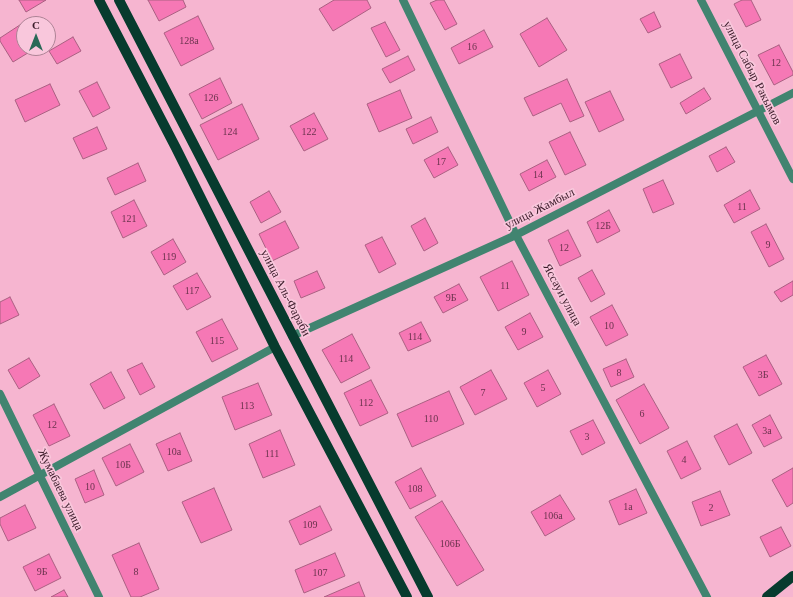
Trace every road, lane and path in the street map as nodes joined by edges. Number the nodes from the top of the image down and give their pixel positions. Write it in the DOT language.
graph roads {
  1 [pos="99,0"];
  2 [pos="119,0"];
  3 [pos="403,0"];
  4 [pos="701,0"];
  5 [pos="793,93"];
  6 [pos="758,111"];
  7 [pos="793,179"];
  8 [pos="516,235"];
  9 [pos="292,336"];
  10 [pos="275,347"];
  11 [pos="0,394"];
  12 [pos="40,476"];
  13 [pos="0,497"];
  14 [pos="793,576"];
  15 [pos="99,597"];
  16 [pos="406,597"];
  17 [pos="428,597"];
  18 [pos="707,597"];
  19 [pos="767,597"];
  1 -- 10 [label="main road"];
  2 -- 9 [label="main road, улица Аль-Фараби"];
  3 -- 8 [label="street, Яссауи улица"];
  4 -- 6 [label="street, улица Сабыр Ракымов"];
  5 -- 6 [label="street, улица Жамбыл"];
  6 -- 7 [label="street, улица Сабыр Ракымов"];
  6 -- 8 [label="street, улица Жамбыл"];
  8 -- 9 [label="street, улица Жамбыл"];
  8 -- 18 [label="street, Яссауи улица"];
  9 -- 17 [label="main road, улица Аль-Фараби"];
  10 -- 12 [label="street"];
  10 -- 16 [label="main road"];
  11 -- 12 [label="street, Жумабаева улица"];
  12 -- 13 [label="street"];
  12 -- 15 [label="street, Жумабаева улица"];
  14 -- 19 [label="main road"];
}
